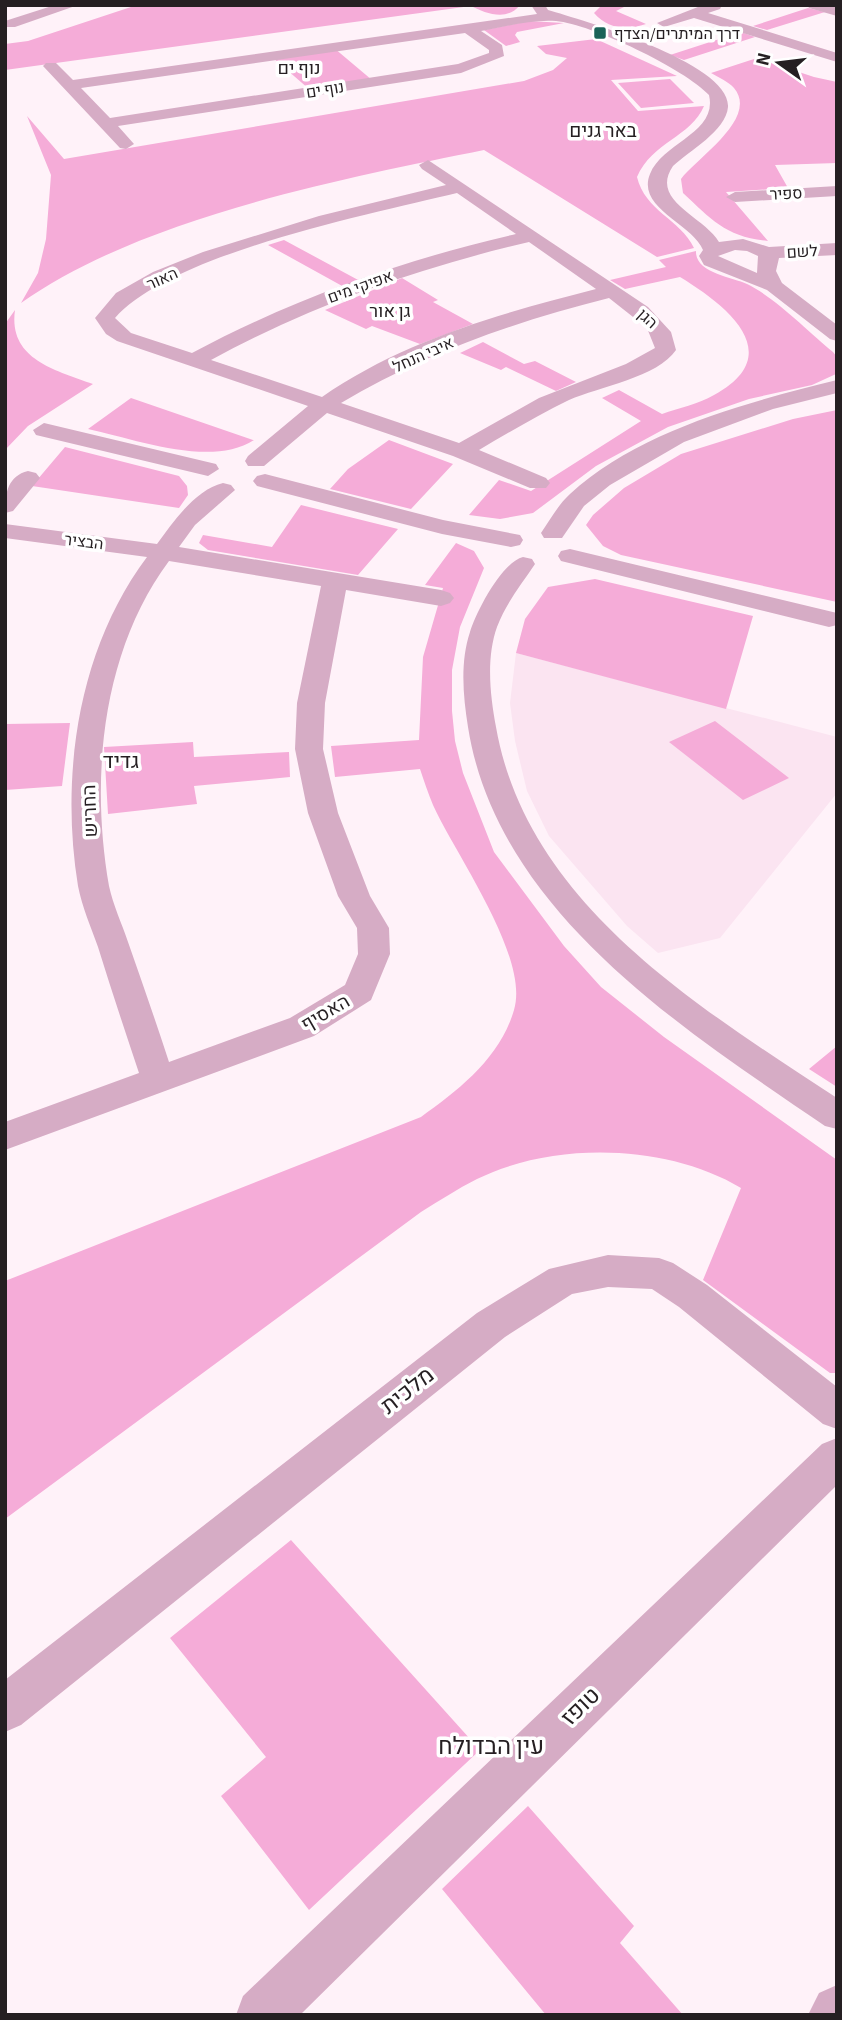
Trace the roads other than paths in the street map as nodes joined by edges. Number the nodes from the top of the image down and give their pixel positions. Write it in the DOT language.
graph roads {
  1 [pos="71,5"];
  2 [pos="717,5"];
  3 [pos="814,5"];
  4 [pos="580,9"];
  5 [pos="545,10"];
  6 [pos="837,12"];
  7 [pos="693,13"];
  8 [pos="8,23"];
  9 [pos="664,23"];
  10 [pos="466,27"];
  11 [pos="601,30"];
  12 [pos="27,39"];
  13 [pos="837,58"];
  14 [pos="51,66"];
  15 [pos="70,85"];
  16 [pos="106,123"];
  17 [pos="126,144"];
  18 [pos="428,165"];
  19 [pos="461,187"];
  20 [pos="837,191"];
  21 [pos="735,197"];
  22 [pos="702,232"];
  23 [pos="532,236"];
  24 [pos="745,245"];
  25 [pos="837,249"];
  26 [pos="713,250"];
  27 [pos="767,258"];
  28 [pos="726,268"];
  29 [pos="774,286"];
  30 [pos="612,291"];
  31 [pos="837,335"];
  32 [pos="197,359"];
  33 [pos="837,386"];
  34 [pos="837,393"];
  35 [pos="809,394"];
  36 [pos="327,404"];
  37 [pos="44,430"];
  38 [pos="461,451"];
  39 [pos="261,471"];
  40 [pos="28,478"];
  41 [pos="216,479"];
  42 [pos="538,483"];
  43 [pos="5,506"];
  44 [pos="5,531"];
  45 [pos="553,533"];
  46 [pos="162,552"];
  47 [pos="517,552"];
  48 [pos="570,556"];
  49 [pos="335,580"];
  50 [pos="441,598"];
  51 [pos="834,622"];
  52 [pos="158,1079"];
  53 [pos="837,1116"];
  54 [pos="5,1136"];
  55 [pos="837,1411"];
  56 [pos="837,1457"];
  57 [pos="5,1709"];
  58 [pos="262,2015"];
  1 -- 8 [label="street"];
  2 -- 7 [label="street"];
  3 -- 6 [label="street"];
  4 -- 5 [label="street"];
  4 -- 11 [label="street"];
  5 -- 10 [label="street"];
  5 -- 11 [label="street"];
  7 -- 9 [label="street"];
  7 -- 13 [label="street"];
  8 -- 12 [label="street"];
  10 -- 15 [label="street"];
  10 -- 16 [label="street, נוף ים"];
  11 -- 22 [label="street"];
  14 -- 15 [label="street"];
  15 -- 16 [label="street"];
  16 -- 17 [label="street"];
  18 -- 19 [label="street, הגן"];
  19 -- 23 [label="street, הגן"];
  19 -- 32 [label="street, האור"];
  20 -- 21 [label="street, ספיר"];
  22 -- 24 [label="street"];
  22 -- 26 [label="street"];
  23 -- 30 [label="street, הגן"];
  23 -- 32 [label="street, אפיקי מים"];
  24 -- 26 [label="street"];
  24 -- 27 [label="street"];
  25 -- 27 [label="street, לשם"];
  26 -- 28 [label="street"];
  27 -- 28 [label="street, לשם"];
  27 -- 29 [label="street"];
  28 -- 29 [label="street"];
  29 -- 31 [label="street"];
  30 -- 36 [label="street, איבי הנחל"];
  30 -- 38 [label="street, הגן"];
  32 -- 36 [label="street, האור"];
  33 -- 35 [label="street"];
  34 -- 35 [label="street"];
  35 -- 45 [label="street"];
  36 -- 38 [label="street"];
  36 -- 39 [label="street, איבי הנחל"];
  37 -- 41 [label="street"];
  38 -- 42 [label="street"];
  39 -- 41 [label="street"];
  39 -- 41 [label="street"];
  39 -- 47 [label="street"];
  40 -- 43 [label="street"];
  41 -- 46 [label="street, החריש"];
  44 -- 46 [label="street, הבציר"];
  45 -- 47 [label="street"];
  45 -- 48 [label="street"];
  46 -- 49 [label="street"];
  46 -- 52 [label="street, החריש"];
  47 -- 48 [label="street"];
  47 -- 53 [label="street"];
  48 -- 51 [label="street"];
  49 -- 50 [label="street"];
  49 -- 52 [label="street, האסיף"];
  52 -- 54 [label="street, האסיף"];
  55 -- 57 [label="street, מלכית"];
  56 -- 58 [label="street, טופז"];
}
